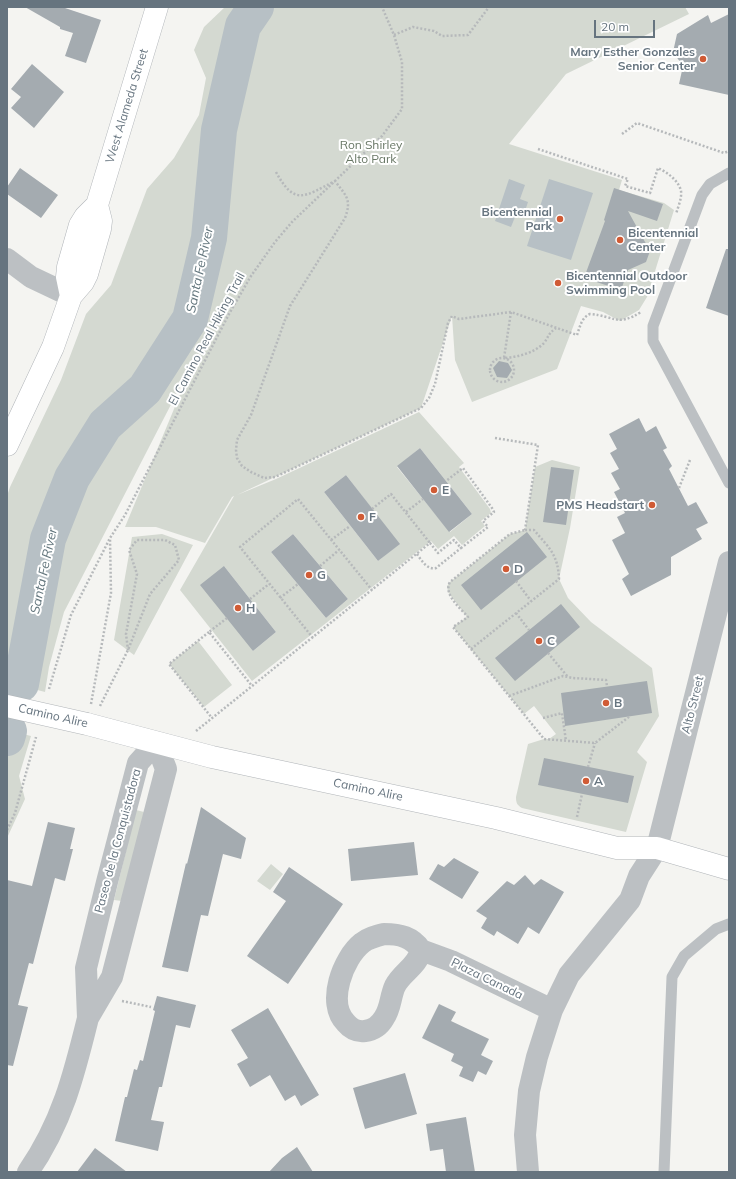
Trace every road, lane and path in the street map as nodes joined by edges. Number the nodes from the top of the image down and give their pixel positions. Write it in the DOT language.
graph roads {
  1 [pos="157,7"];
  2 [pos="382,7"];
  3 [pos="489,7"];
  4 [pos="394,35"];
  5 [pos="622,134"];
  6 [pos="538,149"];
  7 [pos="729,151"];
  8 [pos="276,172"];
  9 [pos="729,173"];
  10 [pos="335,181"];
  11 [pos="675,217"];
  12 [pos="7,259"];
  13 [pos="71,296"];
  14 [pos="642,311"];
  15 [pos="511,312"];
  16 [pos="556,328"];
  17 [pos="504,358"];
  18 [pos="495,438"];
  19 [pos="514,441"];
  20 [pos="7,445"];
  21 [pos="513,445"];
  22 [pos="690,460"];
  23 [pos="446,481"];
  24 [pos="729,483"];
  25 [pos="679,488"];
  26 [pos="423,499"];
  27 [pos="372,509"];
  28 [pos="406,512"];
  29 [pos="350,526"];
  30 [pos="525,530"];
  31 [pos="110,538"];
  32 [pos="332,540"];
  33 [pos="430,543"];
  34 [pos="461,548"];
  35 [pos="339,550"];
  36 [pos="417,554"];
  37 [pos="729,562"];
  38 [pos="320,566"];
  39 [pos="516,582"];
  40 [pos="269,584"];
  41 [pos="298,584"];
  42 [pos="372,590"];
  43 [pos="280,598"];
  44 [pos="250,599"];
  45 [pos="532,601"];
  46 [pos="516,613"];
  47 [pos="227,618"];
  48 [pos="530,630"];
  49 [pos="209,632"];
  50 [pos="313,638"];
  51 [pos="471,649"];
  52 [pos="128,650"];
  53 [pos="548,653"];
  54 [pos="568,677"];
  55 [pos="252,686"];
  56 [pos="607,686"];
  57 [pos="49,689"];
  58 [pos="509,696"];
  59 [pos="7,706"];
  60 [pos="92,713"];
  61 [pos="630,716"];
  62 [pos="212,718"];
  63 [pos="543,718"];
  64 [pos="193,734"];
  65 [pos="36,738"];
  66 [pos="566,741"];
  67 [pos="156,743"];
  68 [pos="596,743"];
  69 [pos="588,767"];
  70 [pos="582,794"];
  71 [pos="576,821"];
  72 [pos="7,830"];
  73 [pos="657,848"];
  74 [pos="729,869"];
  75 [pos="729,924"];
  76 [pos="421,950"];
  77 [pos="122,1001"];
  78 [pos="151,1007"];
  79 [pos="552,1010"];
  80 [pos="88,1018"];
  81 [pos="28,1172"];
  82 [pos="528,1172"];
  83 [pos="664,1172"];
  1 -- 13 [label="street, West Alameda Street"];
  2 -- 4 [label="path, El Camino Real Hiking Trail"];
  3 -- 4 [label="path"];
  4 -- 10 [label="path, El Camino Real Hiking Trail"];
  5 -- 7 [label="path"];
  6 -- 11 [label="path"];
  8 -- 10 [label="path"];
  9 -- 24 [label="lane"];
  10 -- 15 [label="path"];
  10 -- 31 [label="path, El Camino Real Hiking Trail"];
  12 -- 13 [label="street"];
  13 -- 20 [label="street, West Alameda Street"];
  14 -- 16 [label="path"];
  15 -- 16 [label="path"];
  15 -- 17 [label="path"];
  16 -- 17 [label="path"];
  17 -- 17 [label="path"];
  18 -- 19 [label="path"];
  19 -- 21 [label="path"];
  19 -- 30 [label="path"];
  22 -- 25 [label="path"];
  23 -- 34 [label="path"];
  26 -- 28 [label="path"];
  27 -- 28 [label="path"];
  28 -- 33 [label="path"];
  29 -- 32 [label="path"];
  30 -- 45 [label="path"];
  30 -- 51 [label="path"];
  31 -- 57 [label="path, El Camino Real Hiking Trail"];
  31 -- 60 [label="path"];
  32 -- 35 [label="path"];
  32 -- 40 [label="path"];
  33 -- 34 [label="path"];
  33 -- 36 [label="path"];
  34 -- 36 [label="path"];
  35 -- 38 [label="path"];
  35 -- 42 [label="path"];
  36 -- 42 [label="path"];
  37 -- 73 [label="street, Alto Street"];
  39 -- 45 [label="path"];
  40 -- 43 [label="path"];
  40 -- 44 [label="path"];
  41 -- 43 [label="path"];
  42 -- 50 [label="path"];
  43 -- 50 [label="path"];
  45 -- 46 [label="path"];
  46 -- 48 [label="path"];
  46 -- 51 [label="path"];
  47 -- 49 [label="path"];
  49 -- 55 [label="path"];
  49 -- 62 [label="path"];
  50 -- 55 [label="path"];
  51 -- 58 [label="path"];
  52 -- 52 [label="path"];
  52 -- 60 [label="path"];
  53 -- 54 [label="path"];
  54 -- 56 [label="path"];
  54 -- 58 [label="path"];
  55 -- 62 [label="path"];
  58 -- 66 [label="path"];
  59 -- 60 [label="street, Camino Alire, bridge"];
  60 -- 67 [label="street, Camino Alire"];
  61 -- 68 [label="path"];
  62 -- 64 [label="path"];
  63 -- 66 [label="path"];
  65 -- 72 [label="path"];
  66 -- 68 [label="path"];
  67 -- 73 [label="street, Camino Alire"];
  67 -- 80 [label="street, Paseo de la Conquistadora"];
  67 -- 80 [label="street, Paseo de la Conquistadora"];
  68 -- 69 [label="path"];
  70 -- 71 [label="path"];
  73 -- 74 [label="street, Camino Alire"];
  73 -- 79 [label="street, Alto Street"];
  75 -- 83 [label="lane"];
  76 -- 76 [label="street, Plaza Canada"];
  76 -- 79 [label="street, Plaza Canada"];
  77 -- 78 [label="path"];
  79 -- 82 [label="street, Alto Street"];
  80 -- 81 [label="street, Paseo de la Conquistadora"];
}
